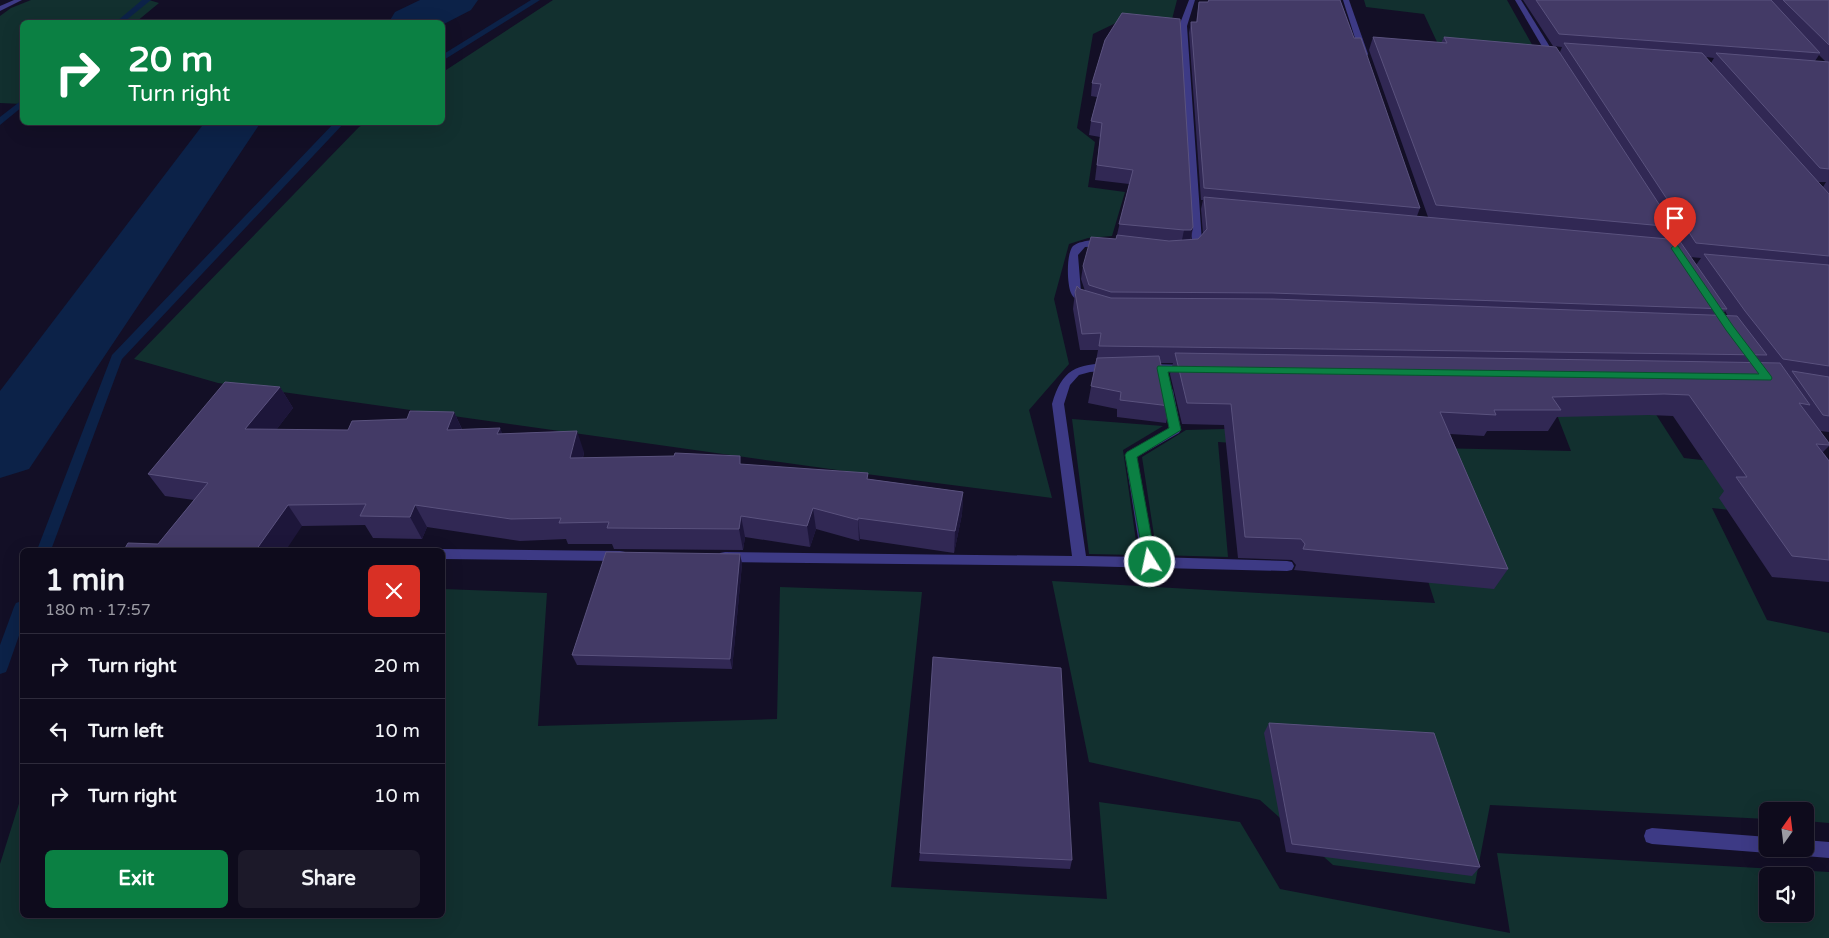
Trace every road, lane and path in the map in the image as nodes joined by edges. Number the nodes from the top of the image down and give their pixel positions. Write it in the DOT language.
graph roads {
  1 [pos="19,0"];
  2 [pos="1192,0"];
  3 [pos="1346,0"];
  4 [pos="1518,0"];
  5 [pos="2,8"];
  6 [pos="1359,39"];
  7 [pos="1368,40"];
  8 [pos="1368,67"];
  9 [pos="1563,72"];
  10 [pos="1116,244"];
  11 [pos="1172,250"];
  12 [pos="1093,306"];
  13 [pos="1162,368"];
  14 [pos="1202,369"];
  15 [pos="445,554"];
  16 [pos="632,556"];
  17 [pos="712,557"];
  18 [pos="1080,561"];
  19 [pos="1150,562"];
  20 [pos="1287,566"];
  21 [pos="1652,836"];
  22 [pos="1759,844"];
  23 [pos="1814,849"];
  24 [pos="1829,850"];
  1 -- 5 [label="street"];
  2 -- 11 [label="street"];
  3 -- 6 [label="street"];
  4 -- 9 [label="street"];
  6 -- 7 [label="street"];
  6 -- 8 [label="street"];
  10 -- 12 [label="street"];
  13 -- 14 [label="street"];
  13 -- 18 [label="street"];
  13 -- 19 [label="street"];
  15 -- 16 [label="street"];
  17 -- 18 [label="street"];
  18 -- 19 [label="street"];
  19 -- 20 [label="street"];
  21 -- 22 [label="street"];
  23 -- 24 [label="street"];
}
